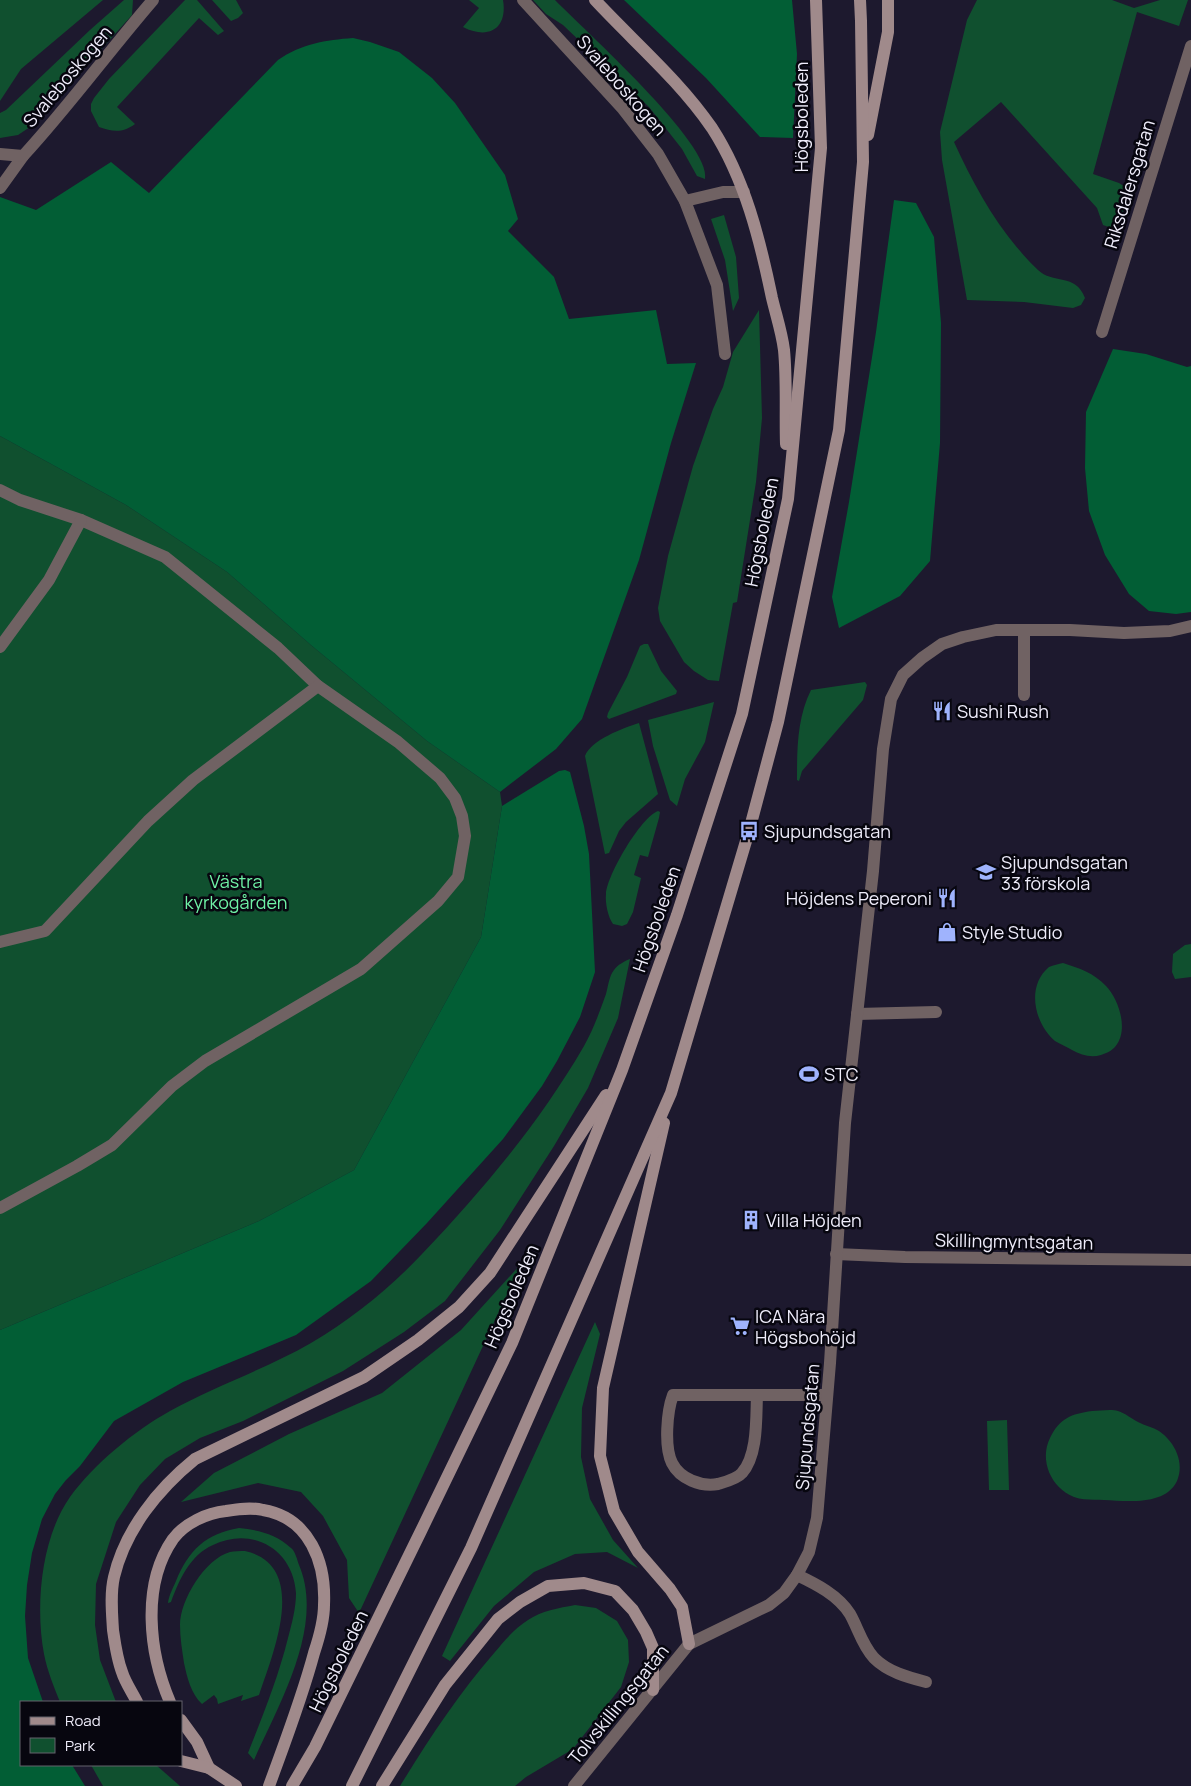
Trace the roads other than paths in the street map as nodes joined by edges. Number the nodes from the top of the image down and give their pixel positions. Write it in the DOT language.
graph roads {
  1 [pos="153,0"];
  2 [pos="523,0"];
  3 [pos="595,0"];
  4 [pos="816,0"];
  5 [pos="860,0"];
  6 [pos="888,0"];
  7 [pos="1191,46"];
  8 [pos="0,154"];
  9 [pos="22,156"];
  10 [pos="863,162"];
  11 [pos="0,188"];
  12 [pos="744,192"];
  13 [pos="685,201"];
  14 [pos="1102,332"];
  15 [pos="725,354"];
  16 [pos="0,490"];
  17 [pos="788,499"];
  18 [pos="81,520"];
  19 [pos="1191,626"];
  20 [pos="1024,630"];
  21 [pos="0,647"];
  22 [pos="318,686"];
  23 [pos="1024,695"];
  24 [pos="0,942"];
  25 [pos="936,1012"];
  26 [pos="857,1014"];
  27 [pos="622,1070"];
  28 [pos="671,1093"];
  29 [pos="0,1208"];
  30 [pos="836,1254"];
  31 [pos="1191,1260"];
  32 [pos="827,1394"];
  33 [pos="757,1395"];
  34 [pos="797,1575"];
  35 [pos="689,1644"];
  36 [pos="926,1682"];
  37 [pos="652,1690"];
  38 [pos="136,1701"];
  39 [pos="170,1701"];
  40 [pos="182,1721"];
  41 [pos="182,1761"];
  42 [pos="209,1768"];
  43 [pos="236,1786"];
  44 [pos="269,1786"];
  45 [pos="292,1786"];
  46 [pos="352,1786"];
  47 [pos="382,1786"];
  48 [pos="574,1786"];
  1 -- 9 [label="street, Svaleboskogen"];
  2 -- 13 [label="street, Svaleboskogen"];
  3 -- 12 [label="main road"];
  4 -- 17 [label="main road, Högsboleden"];
  5 -- 10 [label="main road"];
  6 -- 10 [label="main road"];
  7 -- 14 [label="street, Riksdalersgatan"];
  8 -- 9 [label="street"];
  9 -- 11 [label="street, Svaleboskogen"];
  10 -- 28 [label="main road"];
  12 -- 13 [label="street"];
  12 -- 17 [label="main road"];
  13 -- 15 [label="street, Svaleboskogen"];
  16 -- 18 [label="street"];
  17 -- 27 [label="main road, Högsboleden"];
  18 -- 21 [label="street"];
  18 -- 22 [label="street"];
  19 -- 20 [label="street, Sjupundsgatan"];
  20 -- 23 [label="street"];
  20 -- 26 [label="street, Sjupundsgatan"];
  22 -- 24 [label="street"];
  22 -- 29 [label="street"];
  25 -- 26 [label="street"];
  26 -- 30 [label="street, Sjupundsgatan"];
  27 -- 38 [label="main road"];
  27 -- 45 [label="main road, Högsboleden"];
  28 -- 35 [label="main road"];
  28 -- 46 [label="main road"];
  30 -- 31 [label="street, Skillingmyntsgatan"];
  30 -- 32 [label="street, Sjupundsgatan"];
  32 -- 33 [label="street"];
  32 -- 34 [label="street, Sjupundsgatan"];
  33 -- 33 [label="street"];
  34 -- 35 [label="street, Sjupundsgatan"];
  34 -- 36 [label="street"];
  35 -- 37 [label="street, Tolvskillingsgatan"];
  37 -- 47 [label="main road"];
  37 -- 48 [label="street, Tolvskillingsgatan"];
  39 -- 44 [label="main road"];
  40 -- 42 [label="main road"];
  41 -- 42 [label="main road"];
  42 -- 43 [label="main road"];
}
